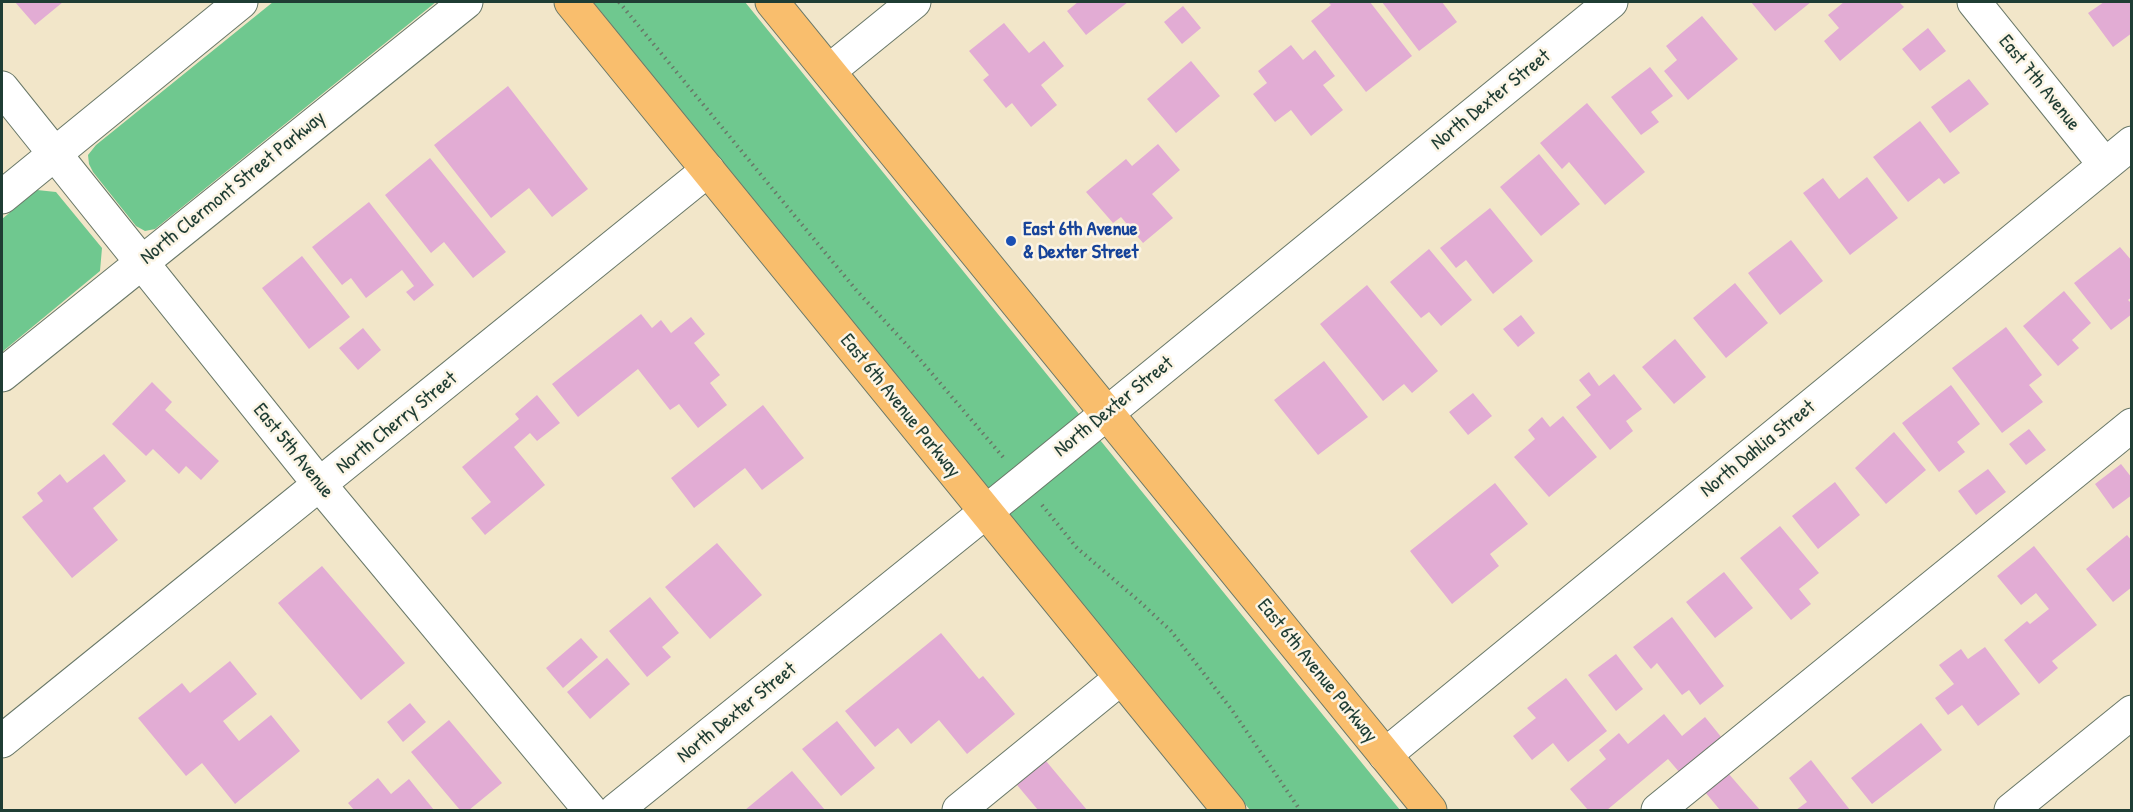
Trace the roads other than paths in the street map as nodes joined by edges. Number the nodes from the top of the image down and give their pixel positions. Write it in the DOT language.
graph roads {
  1 [pos="241,2"];
  2 [pos="466,2"];
  3 [pos="571,2"];
  4 [pos="772,2"];
  5 [pos="914,2"];
  6 [pos="1611,2"];
  7 [pos="1974,2"];
  8 [pos="829,71"];
  9 [pos="2,88"];
  10 [pos="2132,143"];
  11 [pos="55,154"];
  12 [pos="2105,165"];
  13 [pos="708,170"];
  14 [pos="2,197"];
  15 [pos="141,261"];
  16 [pos="2,375"];
  17 [pos="1107,413"];
  18 [pos="2132,425"];
  19 [pos="320,485"];
  20 [pos="986,512"];
  21 [pos="1121,678"];
  22 [pos="2132,712"];
  23 [pos="2,741"];
  24 [pos="1385,755"];
  25 [pos="590,810"];
  26 [pos="616,810"];
  27 [pos="959,810"];
  28 [pos="1229,810"];
  29 [pos="1430,810"];
  30 [pos="1658,810"];
  31 [pos="2012,810"];
  1 -- 11 [label="street"];
  2 -- 15 [label="street, North Clermont Street Parkway"];
  3 -- 13 [label="main road, East 6th Avenue Parkway"];
  4 -- 8 [label="main road, East 6th Avenue Parkway"];
  5 -- 8 [label="street"];
  6 -- 17 [label="street, North Dexter Street"];
  7 -- 12 [label="street, East 7th Avenue"];
  8 -- 17 [label="main road, East 6th Avenue Parkway"];
  9 -- 11 [label="street, East 5th Avenue"];
  10 -- 12 [label="street, North Dahlia Street"];
  11 -- 14 [label="street"];
  11 -- 15 [label="street, East 5th Avenue"];
  12 -- 24 [label="street, North Dahlia Street"];
  13 -- 19 [label="street, North Cherry Street"];
  13 -- 20 [label="main road, East 6th Avenue Parkway"];
  15 -- 16 [label="street, North Clermont Street Parkway"];
  15 -- 19 [label="street, East 5th Avenue"];
  17 -- 20 [label="street, North Dexter Street"];
  17 -- 24 [label="main road, East 6th Avenue Parkway"];
  18 -- 30 [label="street"];
  19 -- 23 [label="street, North Cherry Street"];
  19 -- 25 [label="street, East 5th Avenue"];
  20 -- 21 [label="main road, East 6th Avenue Parkway"];
  20 -- 26 [label="street, North Dexter Street"];
  21 -- 27 [label="street"];
  21 -- 28 [label="main road, East 6th Avenue Parkway"];
  22 -- 31 [label="street"];
  24 -- 29 [label="main road, East 6th Avenue Parkway"];
}
